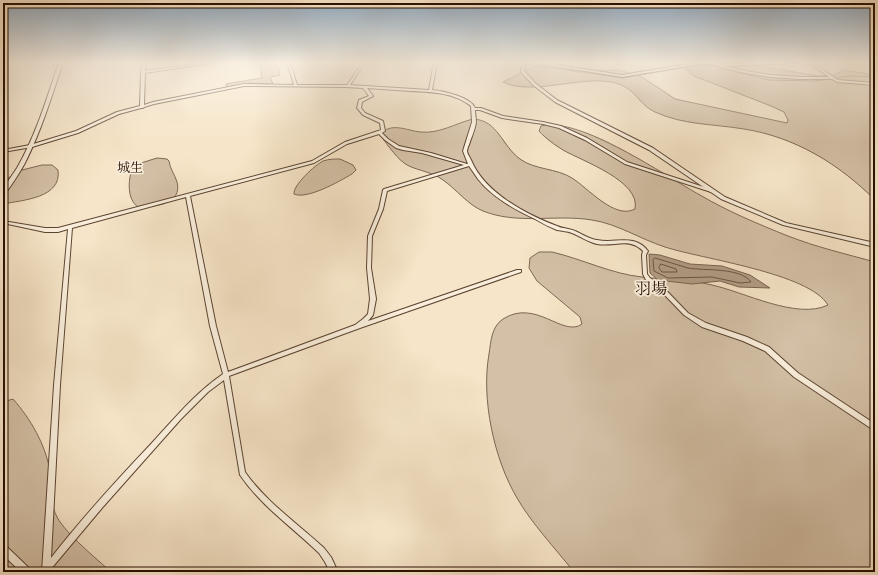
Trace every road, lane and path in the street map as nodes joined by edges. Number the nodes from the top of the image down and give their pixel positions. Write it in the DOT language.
graph roads {
  1 [pos="51,89"];
  2 [pos="143,89"];
  3 [pos="226,89"];
  4 [pos="365,89"];
  5 [pos="394,89"];
  6 [pos="540,89"];
  7 [pos="430,91"];
  8 [pos="142,107"];
  9 [pos="474,109"];
  10 [pos="380,133"];
  11 [pos="31,146"];
  12 [pos="3,151"];
  13 [pos="471,164"];
  14 [pos="712,191"];
  15 [pos="3,193"];
  16 [pos="188,196"];
  17 [pos="3,222"];
  18 [pos="70,227"];
  19 [pos="875,245"];
  20 [pos="519,270"];
  21 [pos="357,327"];
  22 [pos="226,375"];
  23 [pos="875,428"];
  24 [pos="3,549"];
  25 [pos="47,570"];
  26 [pos="27,572"];
  27 [pos="334,572"];
  1 -- 11 [label="street"];
  2 -- 8 [label="street"];
  3 -- 8 [label="street"];
  4 -- 10 [label="street"];
  5 -- 7 [label="street"];
  6 -- 14 [label="street"];
  7 -- 9 [label="street"];
  8 -- 11 [label="street"];
  9 -- 13 [label="street"];
  9 -- 14 [label="street"];
  10 -- 13 [label="street"];
  10 -- 16 [label="street"];
  11 -- 12 [label="street"];
  11 -- 15 [label="street"];
  13 -- 21 [label="street"];
  13 -- 23 [label="street"];
  14 -- 19 [label="street"];
  16 -- 18 [label="street"];
  16 -- 22 [label="street"];
  17 -- 18 [label="street"];
  18 -- 25 [label="street"];
  20 -- 21 [label="street"];
  21 -- 22 [label="street"];
  22 -- 25 [label="street"];
  22 -- 27 [label="street"];
  24 -- 26 [label="street"];
}
